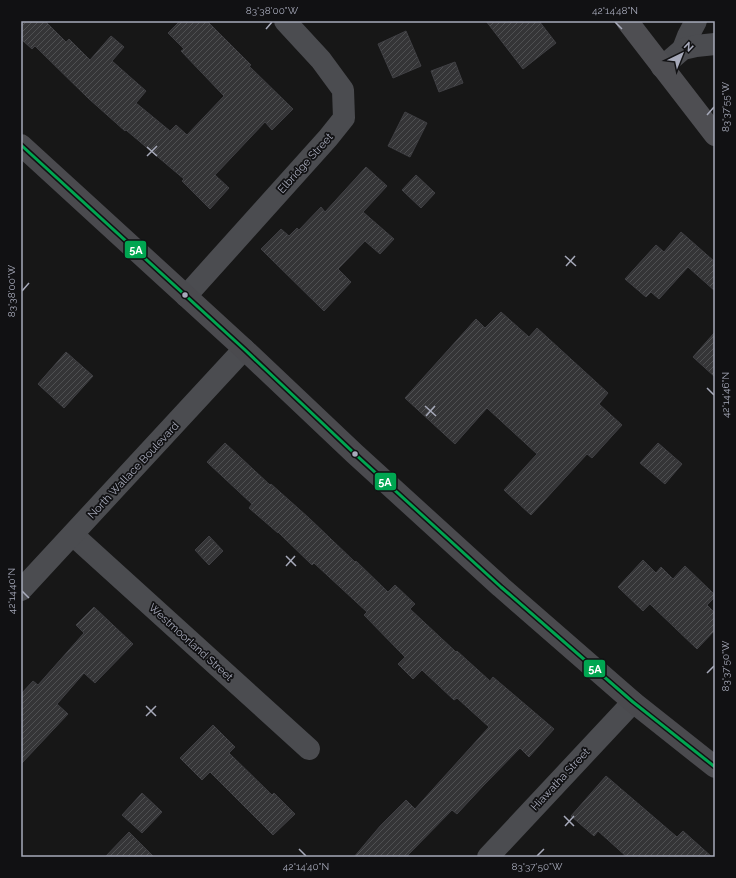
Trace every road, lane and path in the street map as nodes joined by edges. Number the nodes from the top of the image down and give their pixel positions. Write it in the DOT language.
graph roads {
  1 [pos="285,21"];
  2 [pos="627,21"];
  3 [pos="696,21"];
  4 [pos="715,44"];
  5 [pos="683,49"];
  6 [pos="662,67"];
  7 [pos="715,135"];
  8 [pos="21,145"];
  9 [pos="186,296"];
  10 [pos="244,349"];
  11 [pos="72,535"];
  12 [pos="23,583"];
  13 [pos="633,702"];
  14 [pos="309,749"];
  15 [pos="715,767"];
  16 [pos="488,857"];
  1 -- 9 [label="street, Elbridge Street"];
  2 -- 6 [label="main road"];
  3 -- 5 [label="street"];
  4 -- 5 [label="street"];
  5 -- 6 [label="street"];
  6 -- 7 [label="main road"];
  8 -- 9 [label="main road"];
  9 -- 10 [label="main road"];
  10 -- 11 [label="street, North Wallace Boulevard"];
  10 -- 13 [label="main road"];
  11 -- 12 [label="street, North Wallace Boulevard"];
  11 -- 14 [label="street, Westmoorland Street"];
  13 -- 15 [label="main road"];
  13 -- 16 [label="street, Hiawatha Street"];
}
